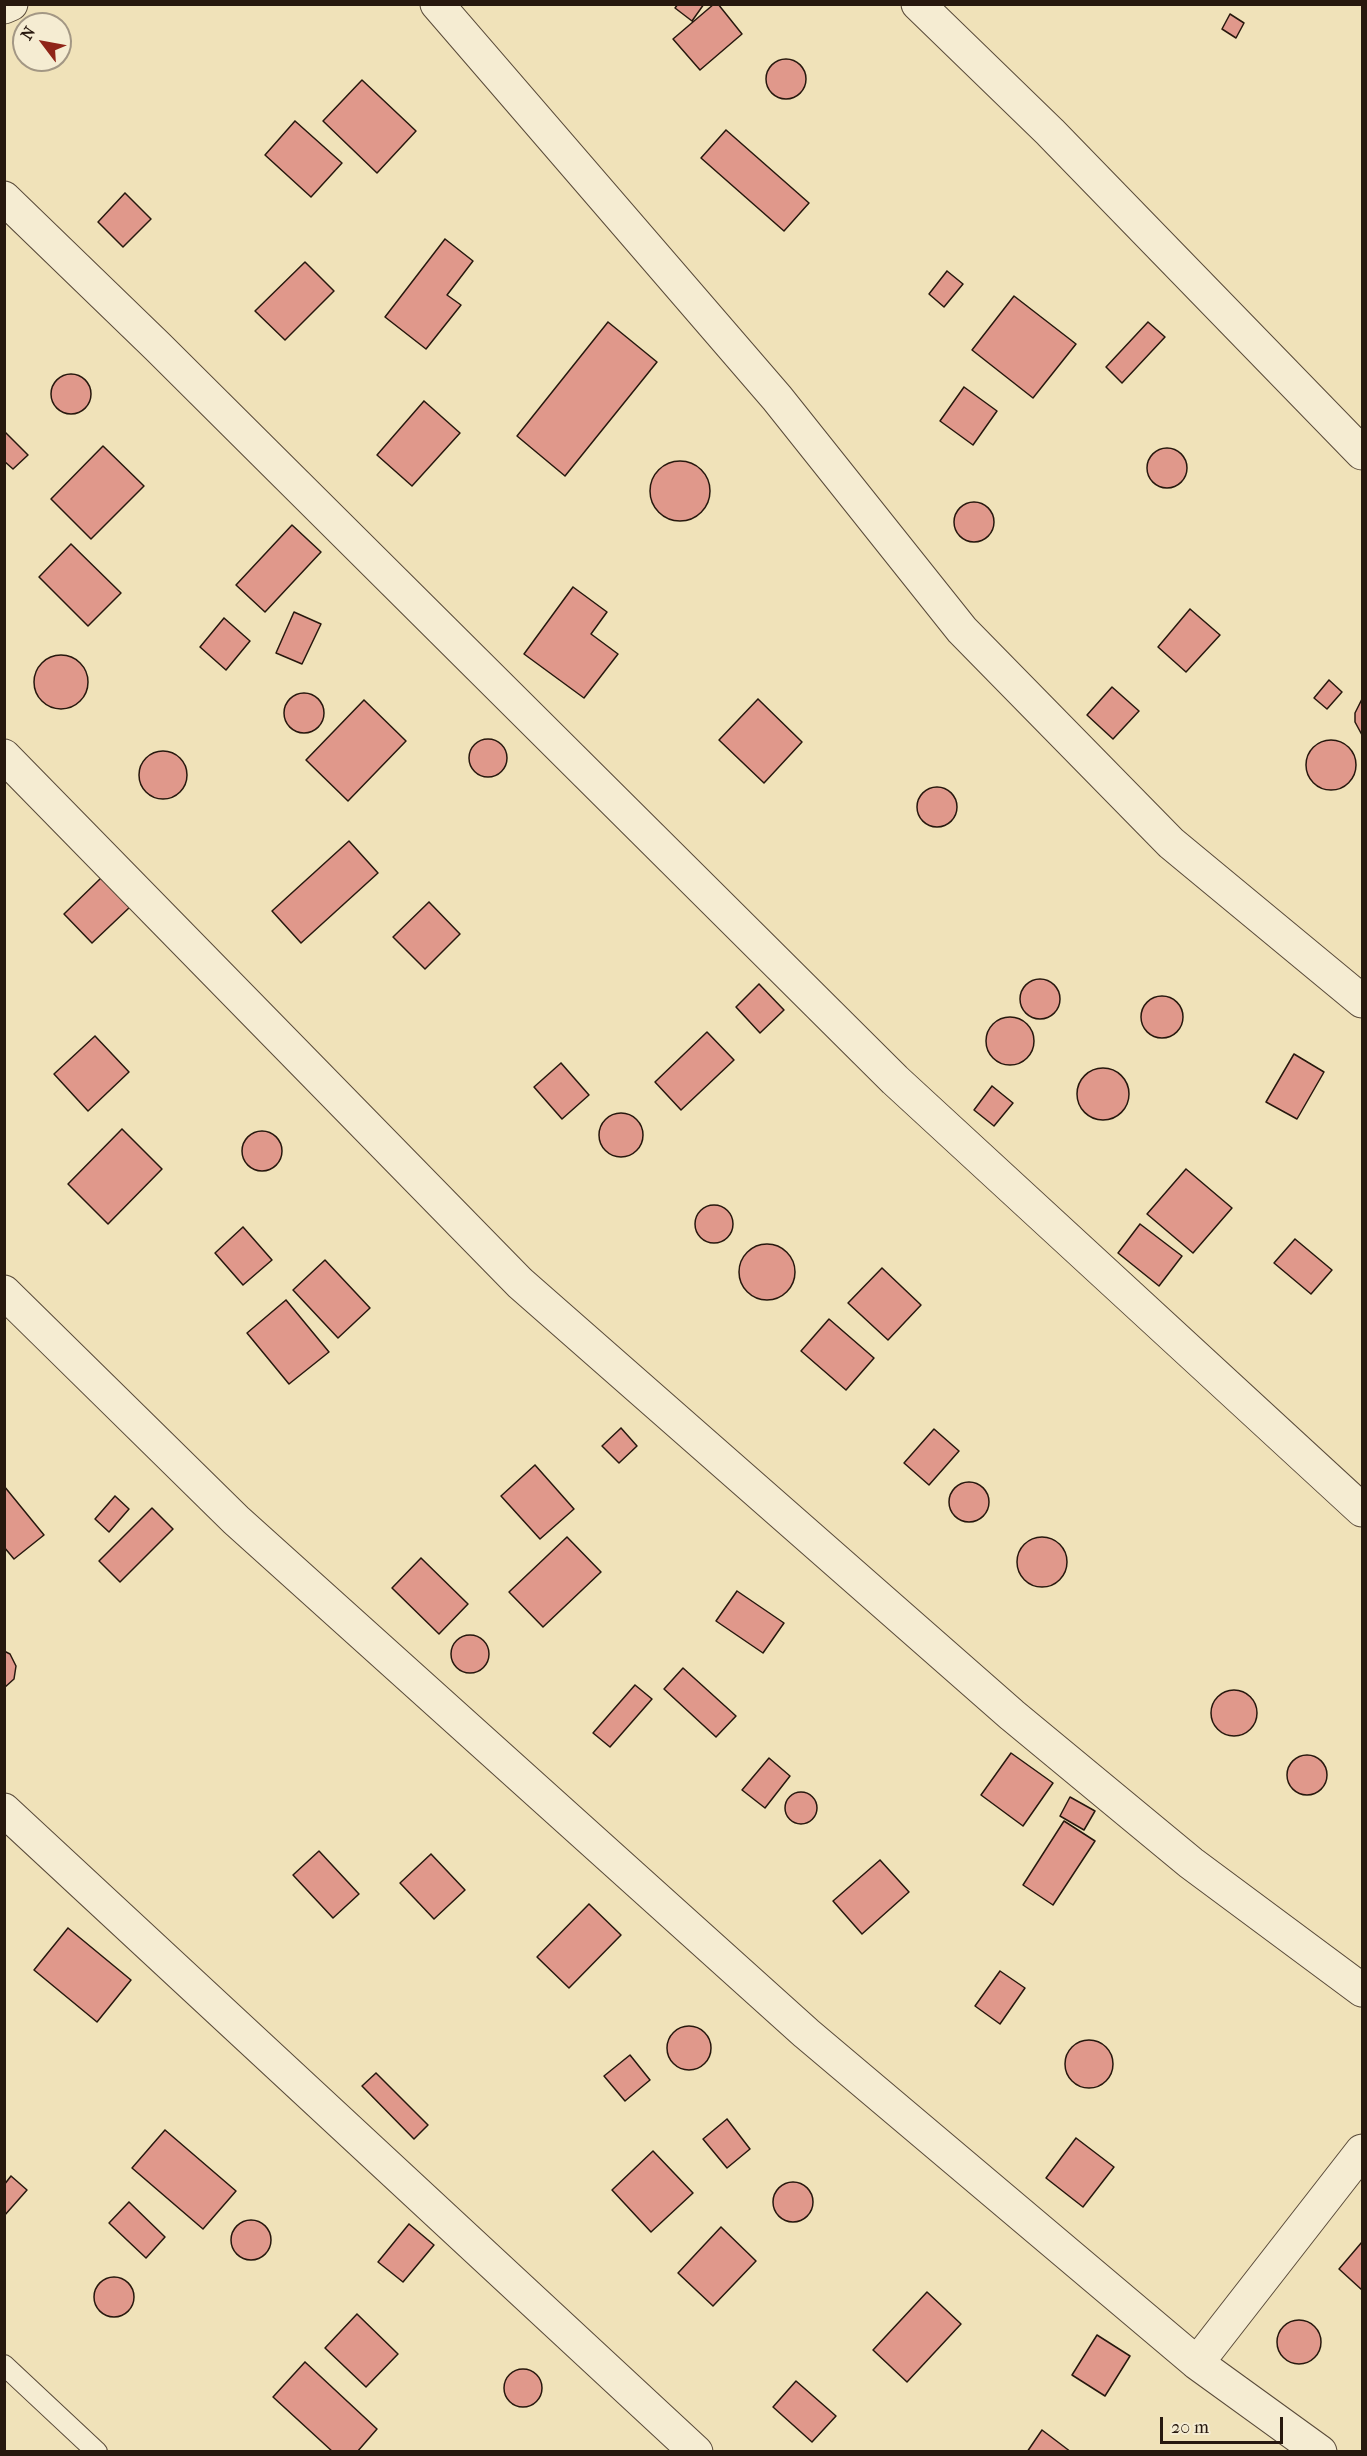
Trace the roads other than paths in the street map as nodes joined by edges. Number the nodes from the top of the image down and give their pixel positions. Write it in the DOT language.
graph roads {
  1 [pos="11,4"];
  2 [pos="436,4"];
  3 [pos="918,4"];
  4 [pos="4,7"];
  5 [pos="4,198"];
  6 [pos="1362,453"];
  7 [pos="4,756"];
  8 [pos="1362,1001"];
  9 [pos="4,1292"];
  10 [pos="1362,1510"];
  11 [pos="4,1810"];
  12 [pos="1362,1990"];
  13 [pos="1362,2151"];
  14 [pos="1197,2363"];
  15 [pos="4,2365"];
  16 [pos="97,2451"];
  17 [pos="696,2451"];
  18 [pos="1320,2451"];
  1 -- 4 [label="street"];
  2 -- 8 [label="street"];
  3 -- 6 [label="street"];
  5 -- 10 [label="street"];
  7 -- 12 [label="street"];
  9 -- 14 [label="street"];
  11 -- 17 [label="street"];
  13 -- 14 [label="street"];
  14 -- 18 [label="street"];
  15 -- 16 [label="lane"];
}
